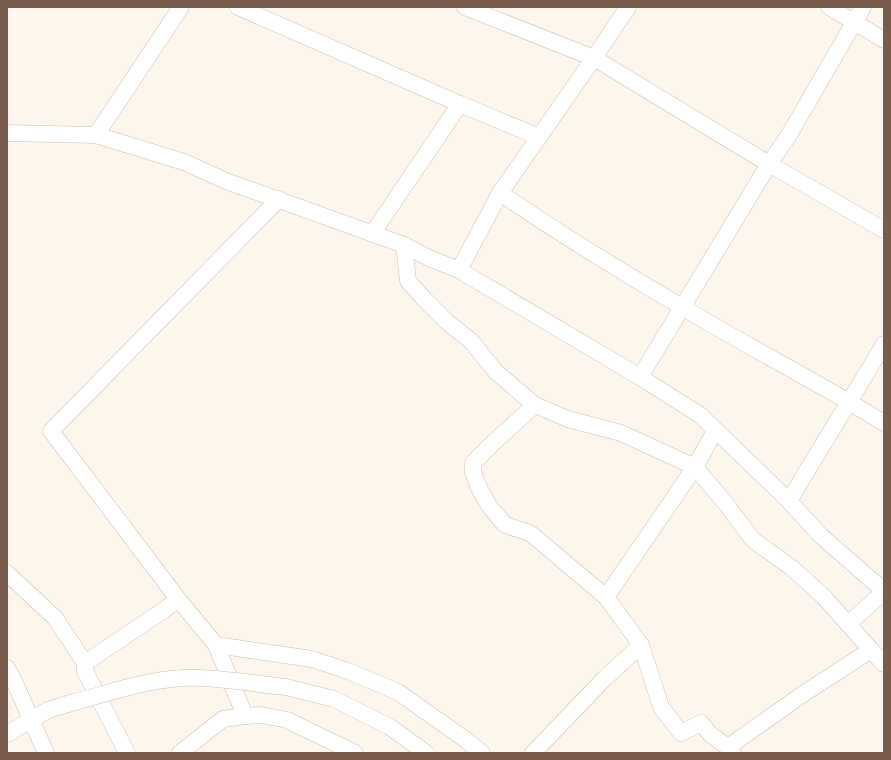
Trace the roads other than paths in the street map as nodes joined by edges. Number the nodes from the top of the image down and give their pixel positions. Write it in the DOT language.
graph roads {
  1 [pos="181,7"];
  2 [pos="238,7"];
  3 [pos="464,7"];
  4 [pos="628,7"];
  5 [pos="828,7"];
  6 [pos="863,7"];
  7 [pos="854,22"];
  8 [pos="884,40"];
  9 [pos="594,58"];
  10 [pos="460,104"];
  11 [pos="7,133"];
  12 [pos="96,135"];
  13 [pos="538,137"];
  14 [pos="769,164"];
  15 [pos="500,193"];
  16 [pos="278,199"];
  17 [pos="884,230"];
  18 [pos="372,234"];
  19 [pos="404,245"];
  20 [pos="459,270"];
  21 [pos="682,308"];
  22 [pos="884,344"];
  23 [pos="640,377"];
  24 [pos="850,402"];
  25 [pos="535,405"];
  26 [pos="884,423"];
  27 [pos="715,431"];
  28 [pos="695,467"];
  29 [pos="789,501"];
  30 [pos="7,573"];
  31 [pos="884,592"];
  32 [pos="606,598"];
  33 [pos="178,599"];
  34 [pos="848,624"];
  35 [pos="216,645"];
  36 [pos="642,645"];
  37 [pos="871,650"];
  38 [pos="85,662"];
  39 [pos="884,664"];
  40 [pos="7,668"];
  41 [pos="245,716"];
  42 [pos="31,720"];
  43 [pos="7,734"];
  44 [pos="730,750"];
  45 [pos="46,753"];
  46 [pos="127,753"];
  47 [pos="180,753"];
  48 [pos="355,753"];
  49 [pos="426,753"];
  50 [pos="482,753"];
  51 [pos="533,753"];
  1 -- 12 [label="street"];
  2 -- 10 [label="street"];
  3 -- 9 [label="street"];
  4 -- 9 [label="street"];
  5 -- 7 [label="street"];
  6 -- 7 [label="street"];
  7 -- 8 [label="street"];
  7 -- 14 [label="street"];
  9 -- 13 [label="street"];
  9 -- 14 [label="street"];
  10 -- 13 [label="street"];
  10 -- 18 [label="street"];
  11 -- 12 [label="street"];
  12 -- 16 [label="street"];
  13 -- 15 [label="street"];
  14 -- 17 [label="street"];
  14 -- 21 [label="street"];
  15 -- 20 [label="street"];
  15 -- 21 [label="street"];
  16 -- 18 [label="street"];
  16 -- 33 [label="street"];
  18 -- 19 [label="street"];
  19 -- 20 [label="street"];
  19 -- 25 [label="street"];
  20 -- 23 [label="street"];
  21 -- 23 [label="street"];
  21 -- 24 [label="street"];
  22 -- 24 [label="street"];
  23 -- 27 [label="street"];
  24 -- 26 [label="street"];
  24 -- 29 [label="street"];
  25 -- 28 [label="street"];
  25 -- 32 [label="street"];
  27 -- 28 [label="street"];
  27 -- 29 [label="street"];
  28 -- 32 [label="street"];
  28 -- 34 [label="street"];
  29 -- 31 [label="street"];
  30 -- 38 [label="street"];
  31 -- 34 [label="street"];
  32 -- 36 [label="street"];
  33 -- 35 [label="street"];
  33 -- 38 [label="street"];
  34 -- 37 [label="street"];
  35 -- 41 [label="street"];
  35 -- 50 [label="street"];
  36 -- 44 [label="street"];
  36 -- 51 [label="street"];
  37 -- 39 [label="street"];
  37 -- 44 [label="street"];
  38 -- 46 [label="street"];
  40 -- 42 [label="street"];
  41 -- 47 [label="street"];
  41 -- 48 [label="street"];
  42 -- 43 [label="street"];
  42 -- 45 [label="street"];
  42 -- 49 [label="street, bridge"];
}
